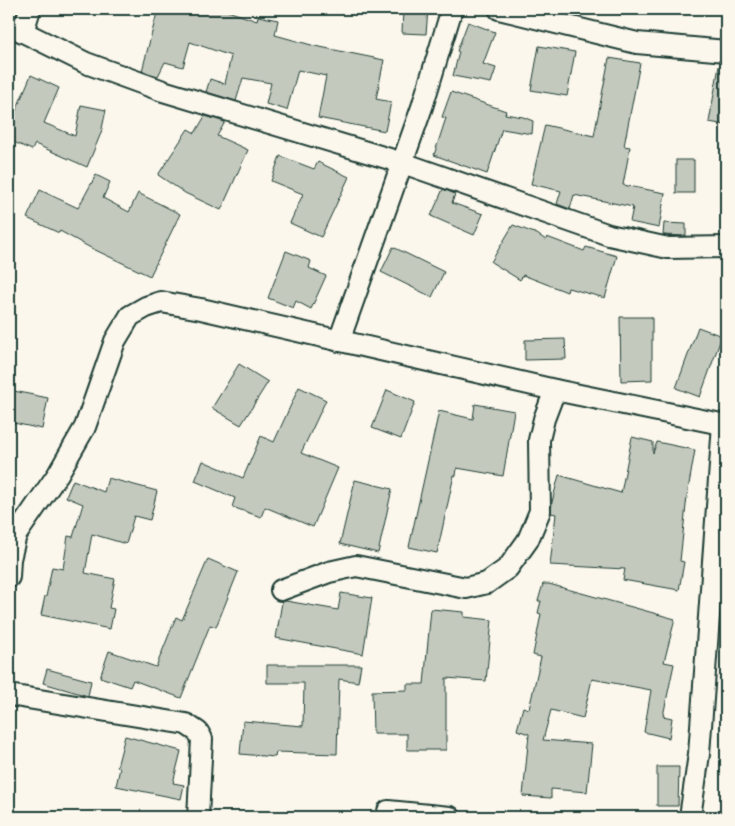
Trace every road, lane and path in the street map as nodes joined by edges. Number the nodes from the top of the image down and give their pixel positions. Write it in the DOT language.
graph roads {
  1 [pos="30,9"];
  2 [pos="452,9"];
  3 [pos="499,9"];
  4 [pos="16,29"];
  5 [pos="726,51"];
  6 [pos="403,163"];
  7 [pos="726,247"];
  8 [pos="339,341"];
  9 [pos="555,390"];
  10 [pos="725,424"];
  11 [pos="9,577"];
  12 [pos="281,590"];
  13 [pos="9,694"];
  14 [pos="388,811"];
  15 [pos="198,817"];
  16 [pos="450,817"];
  17 [pos="690,817"];
  1 -- 4 [label="street"];
  2 -- 6 [label="street"];
  3 -- 5 [label="street"];
  4 -- 6 [label="street"];
  6 -- 7 [label="street"];
  6 -- 8 [label="street"];
  8 -- 9 [label="street"];
  8 -- 11 [label="street"];
  9 -- 10 [label="street"];
  9 -- 12 [label="street"];
  10 -- 17 [label="street"];
  13 -- 15 [label="street"];
  14 -- 16 [label="street"];
}
